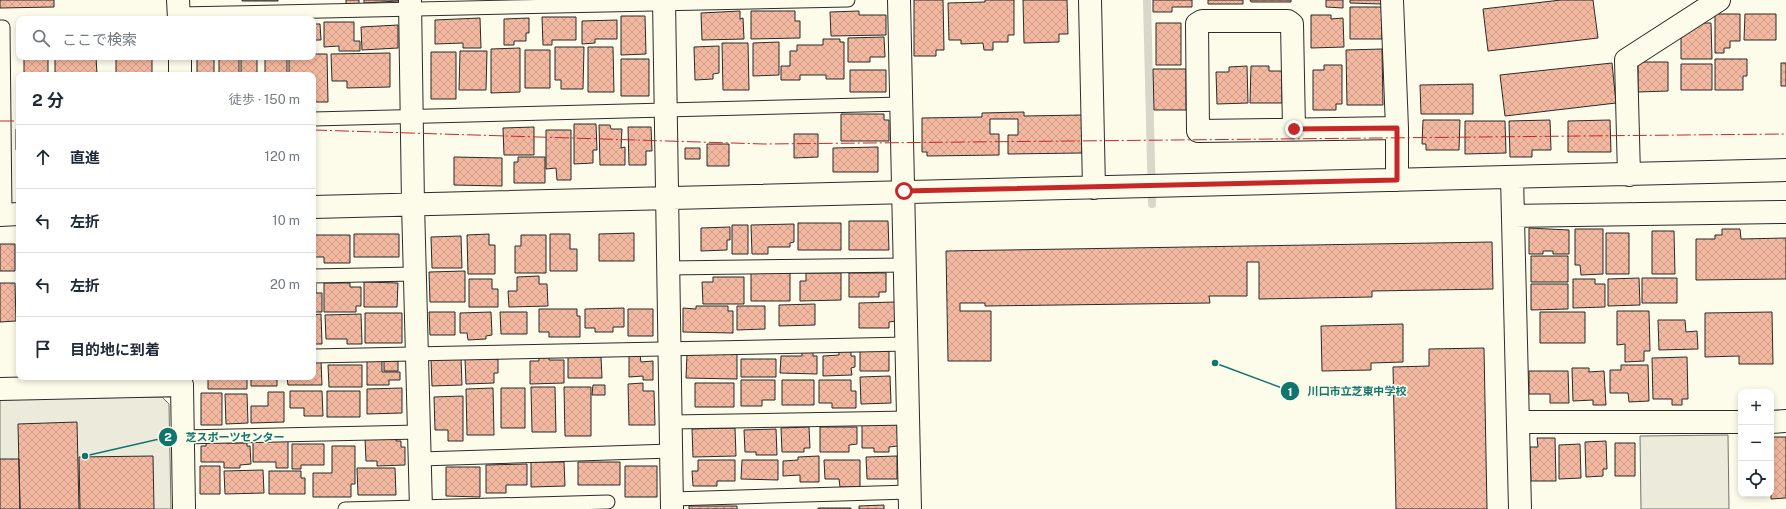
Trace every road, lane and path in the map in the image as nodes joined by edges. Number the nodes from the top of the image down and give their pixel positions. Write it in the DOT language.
graph roads {
  1 [pos="848,0"];
  2 [pos="899,0"];
  3 [pos="1090,0"];
  4 [pos="1392,0"];
  5 [pos="1718,0"];
  6 [pos="664,2"];
  7 [pos="410,4"];
  8 [pos="1697,6"];
  9 [pos="178,11"];
  10 [pos="0,27"];
  11 [pos="180,60"];
  12 [pos="180,72"];
  13 [pos="902,104"];
  14 [pos="666,110"];
  15 [pos="413,116"];
  16 [pos="316,118"];
  17 [pos="1397,128"];
  18 [pos="1294,129"];
  19 [pos="1786,170"];
  20 [pos="1629,175"];
  21 [pos="1512,177"];
  22 [pos="1397,180"];
  23 [pos="1094,188"];
  24 [pos="904,191"];
  25 [pos="667,198"];
  26 [pos="413,204"];
  27 [pos="316,207"];
  28 [pos="1786,212"];
  29 [pos="8,214"];
  30 [pos="1514,216"];
  31 [pos="906,265"];
  32 [pos="668,268"];
  33 [pos="415,274"];
  34 [pos="316,276"];
  35 [pos="907,344"];
  36 [pos="669,348"];
  37 [pos="417,354"];
  38 [pos="316,356"];
  39 [pos="186,381"];
  40 [pos="0,389"];
  41 [pos="908,418"];
  42 [pos="671,422"];
  43 [pos="1518,422"];
  44 [pos="1738,422"];
  45 [pos="1774,422"];
  46 [pos="1786,422"];
  47 [pos="419,432"];
  48 [pos="182,437"];
  49 [pos="671,451"];
  50 [pos="420,459"];
  51 [pos="910,500"];
  52 [pos="608,502"];
  53 [pos="672,504"];
  54 [pos="421,508"];
  55 [pos="184,509"];
  56 [pos="345,509"];
  57 [pos="1520,509"];
  1 -- 6 [label="lane"];
  2 -- 13 [label="street"];
  3 -- 23 [label="street"];
  4 -- 17 [label="street"];
  5 -- 8 [label="street"];
  6 -- 7 [label="lane"];
  6 -- 14 [label="street"];
  7 -- 9 [label="lane"];
  7 -- 15 [label="street"];
  8 -- 20 [label="street"];
  10 -- 29 [label="lane"];
  11 -- 12 [label="street"];
  13 -- 14 [label="lane"];
  13 -- 24 [label="street"];
  14 -- 15 [label="lane"];
  14 -- 25 [label="street"];
  15 -- 16 [label="lane"];
  15 -- 26 [label="street"];
  17 -- 18 [label="street"];
  17 -- 22 [label="street"];
  18 -- 18 [label="street"];
  19 -- 20 [label="street"];
  20 -- 21 [label="street"];
  21 -- 22 [label="street"];
  21 -- 30 [label="street"];
  22 -- 23 [label="street"];
  23 -- 24 [label="street"];
  24 -- 25 [label="street"];
  24 -- 31 [label="street"];
  25 -- 26 [label="street"];
  25 -- 32 [label="street"];
  26 -- 27 [label="street"];
  26 -- 33 [label="street"];
  28 -- 30 [label="street"];
  30 -- 43 [label="street"];
  31 -- 32 [label="lane"];
  31 -- 35 [label="street"];
  32 -- 36 [label="street"];
  33 -- 34 [label="lane"];
  33 -- 37 [label="street"];
  35 -- 36 [label="lane"];
  35 -- 41 [label="street"];
  36 -- 37 [label="lane"];
  36 -- 42 [label="street"];
  37 -- 38 [label="lane"];
  37 -- 47 [label="street"];
  39 -- 40 [label="street"];
  39 -- 48 [label="street"];
  41 -- 42 [label="lane"];
  41 -- 51 [label="street"];
  42 -- 49 [label="street"];
  43 -- 44 [label="street"];
  43 -- 57 [label="street"];
  45 -- 46 [label="street"];
  47 -- 48 [label="lane"];
  47 -- 50 [label="street"];
  48 -- 55 [label="street"];
  49 -- 50 [label="lane"];
  49 -- 53 [label="street"];
  50 -- 54 [label="street"];
  51 -- 53 [label="lane"];
  52 -- 54 [label="lane"];
  54 -- 56 [label="lane"];
}
